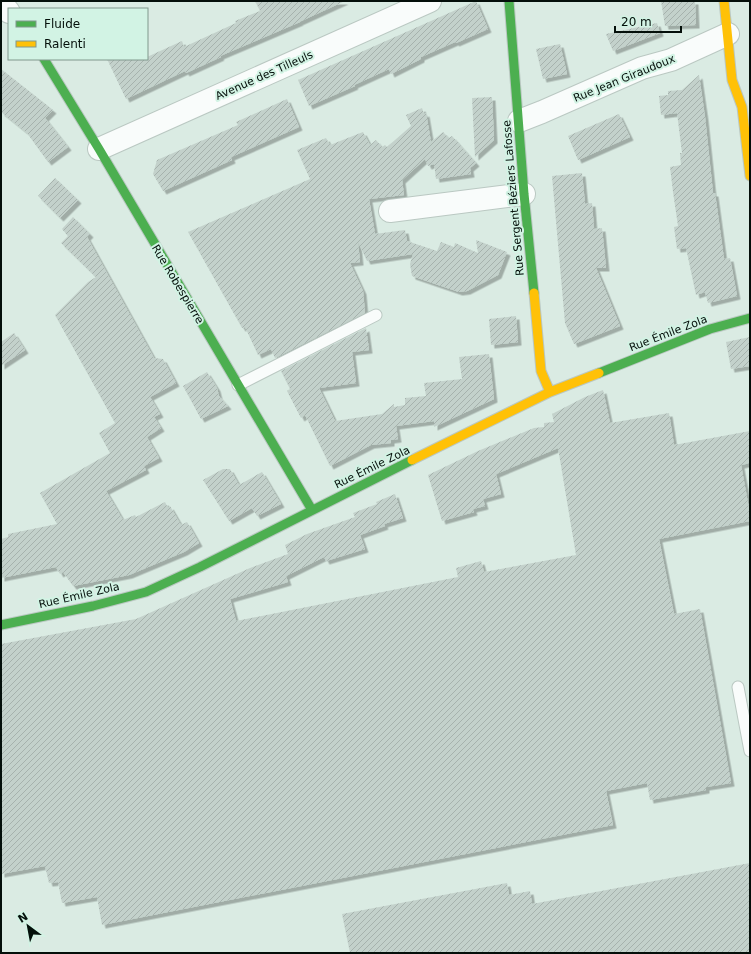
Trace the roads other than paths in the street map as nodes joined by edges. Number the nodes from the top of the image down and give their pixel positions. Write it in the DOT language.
graph roads {
  1 [pos="430,1"];
  2 [pos="509,1"];
  3 [pos="724,1"];
  4 [pos="1,2"];
  5 [pos="8,11"];
  6 [pos="728,34"];
  7 [pos="45,60"];
  8 [pos="519,121"];
  9 [pos="99,149"];
  10 [pos="750,176"];
  11 [pos="524,194"];
  12 [pos="390,211"];
  13 [pos="376,315"];
  14 [pos="750,318"];
  15 [pos="238,384"];
  16 [pos="550,392"];
  17 [pos="312,510"];
  18 [pos="1,625"];
  19 [pos="738,688"];
  20 [pos="750,751"];
  1 -- 9 [label="street, Avenue des Tilleuls"];
  2 -- 8 [label="street, Rue Sergent Béziers Lafosse"];
  3 -- 6 [label="street"];
  4 -- 5 [label="street"];
  6 -- 8 [label="street, Rue Jean Giraudoux"];
  6 -- 10 [label="street"];
  7 -- 9 [label="street, Rue Robespierre"];
  8 -- 11 [label="street, Rue Sergent Béziers Lafosse"];
  9 -- 15 [label="street, Rue Robespierre"];
  11 -- 12 [label="street"];
  11 -- 16 [label="street, Rue Sergent Béziers Lafosse"];
  13 -- 15 [label="lane"];
  14 -- 16 [label="street, Rue Émile Zola"];
  15 -- 17 [label="street, Rue Robespierre"];
  16 -- 17 [label="street, Rue Émile Zola"];
  17 -- 18 [label="street, Rue Émile Zola"];
  19 -- 20 [label="lane"];
}
